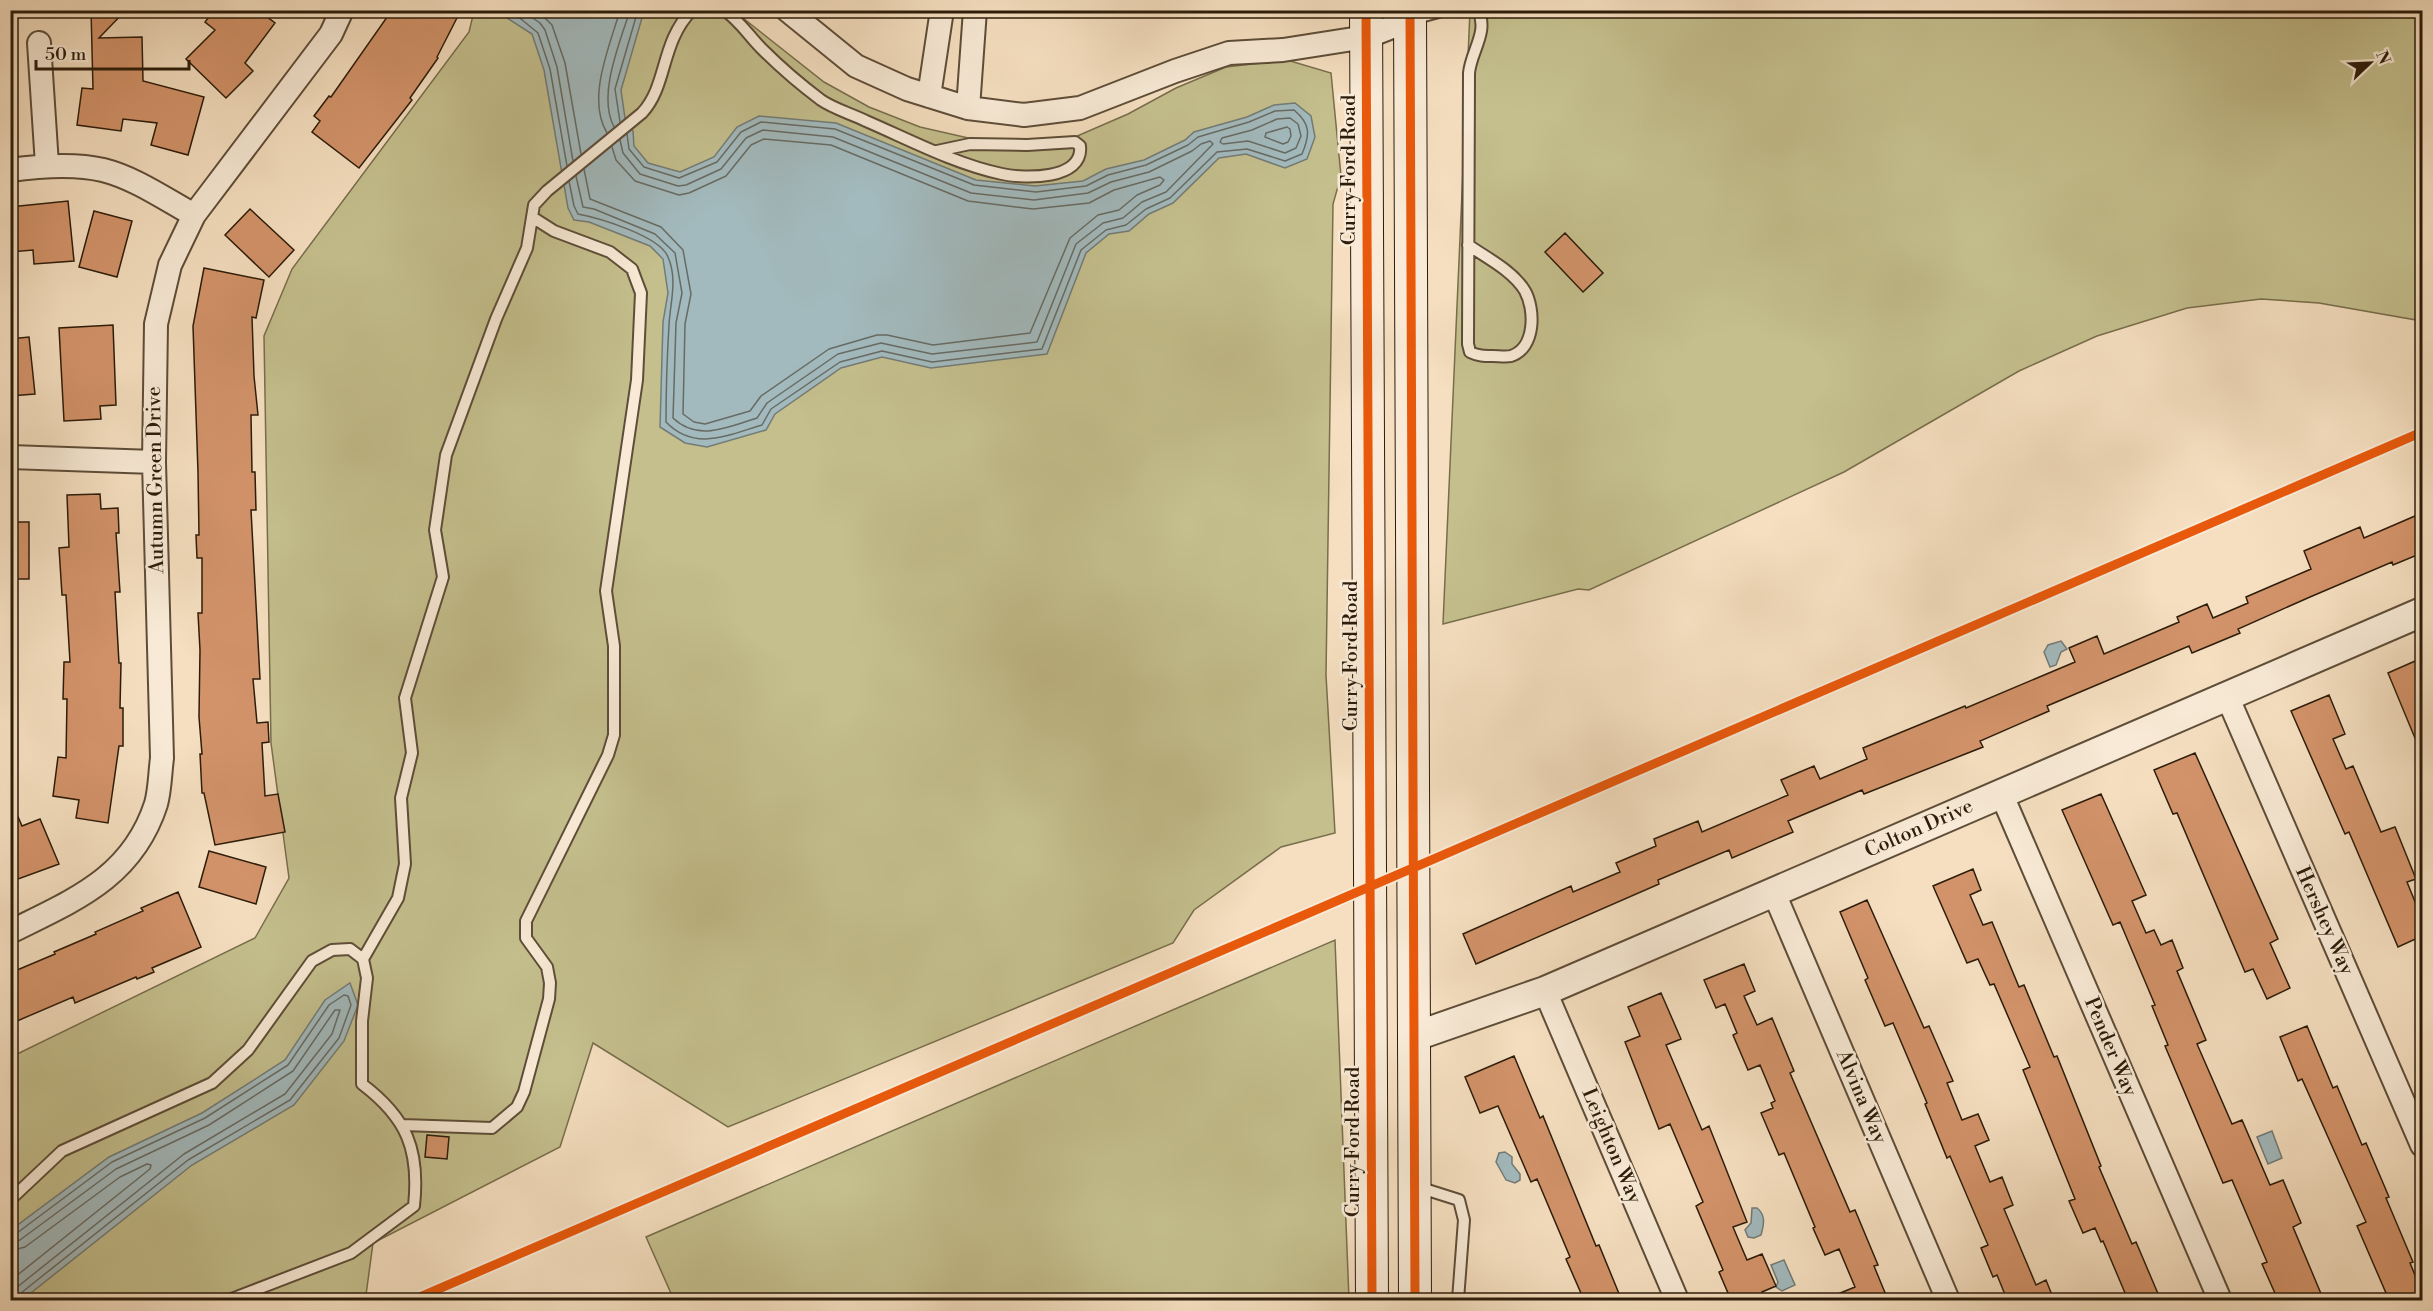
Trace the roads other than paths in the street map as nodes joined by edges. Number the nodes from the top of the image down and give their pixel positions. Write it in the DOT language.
graph roads {
  1 [pos="342,10"];
  2 [pos="692,10"];
  3 [pos="724,10"];
  4 [pos="787,10"];
  5 [pos="942,10"];
  6 [pos="975,10"];
  7 [pos="1446,10"];
  8 [pos="1477,11"];
  9 [pos="1410,15"];
  10 [pos="1366,24"];
  11 [pos="39,43"];
  12 [pos="929,96"];
  13 [pos="968,108"];
  14 [pos="937,152"];
  15 [pos="47,165"];
  16 [pos="10,170"];
  17 [pos="194,215"];
  18 [pos="532,217"];
  19 [pos="1468,245"];
  20 [pos="10,457"];
  21 [pos="154,462"];
  22 [pos="1369,539"];
  23 [pos="2422,612"];
  24 [pos="2227,696"];
  25 [pos="2001,793"];
  26 [pos="1774,893"];
  27 [pos="10,932"];
  28 [pos="363,959"];
  29 [pos="1545,991"];
  30 [pos="1413,1037"];
  31 [pos="1371,1066"];
  32 [pos="403,1125"];
  33 [pos="2422,1145"];
  34 [pos="1415,1186"];
  35 [pos="10,1200"];
  36 [pos="229,1300"];
  37 [pos="1372,1300"];
  38 [pos="1401,1300"];
  39 [pos="1415,1300"];
  40 [pos="1458,1300"];
  41 [pos="1677,1300"];
  42 [pos="1948,1300"];
  43 [pos="2220,1300"];
  1 -- 17 [label="street, Autumn Green Drive"];
  2 -- 18 [label="lane"];
  3 -- 14 [label="lane"];
  4 -- 12 [label="street"];
  5 -- 12 [label="street"];
  6 -- 13 [label="street"];
  7 -- 9 [label="lane"];
  8 -- 19 [label="lane"];
  9 -- 10 [label="street"];
  9 -- 30 [label="main road"];
  10 -- 13 [label="street"];
  10 -- 22 [label="main road, Curry Ford Road"];
  11 -- 15 [label="street"];
  12 -- 13 [label="street"];
  14 -- 14 [label="lane"];
  15 -- 16 [label="street"];
  15 -- 17 [label="street"];
  17 -- 21 [label="street, Autumn Green Drive"];
  18 -- 28 [label="lane"];
  18 -- 32 [label="lane"];
  19 -- 19 [label="lane"];
  20 -- 21 [label="street"];
  21 -- 27 [label="street, Autumn Green Drive"];
  22 -- 30 [label="main road"];
  22 -- 31 [label="main road, Curry Ford Road"];
  23 -- 24 [label="street, Colton Drive"];
  24 -- 25 [label="street, Colton Drive"];
  24 -- 33 [label="street, Hershey Way"];
  25 -- 26 [label="street, Colton Drive"];
  25 -- 43 [label="street, Pender Way"];
  26 -- 29 [label="street, Colton Drive"];
  26 -- 42 [label="street, Alvina Way"];
  28 -- 32 [label="lane"];
  28 -- 35 [label="lane"];
  29 -- 30 [label="street, Colton Drive"];
  29 -- 41 [label="street, Leighton Way"];
  30 -- 34 [label="main road"];
  31 -- 37 [label="main road, Curry Ford Road"];
  31 -- 38 [label="main road"];
  32 -- 36 [label="lane"];
  34 -- 39 [label="main road"];
  34 -- 40 [label="lane"];
}
